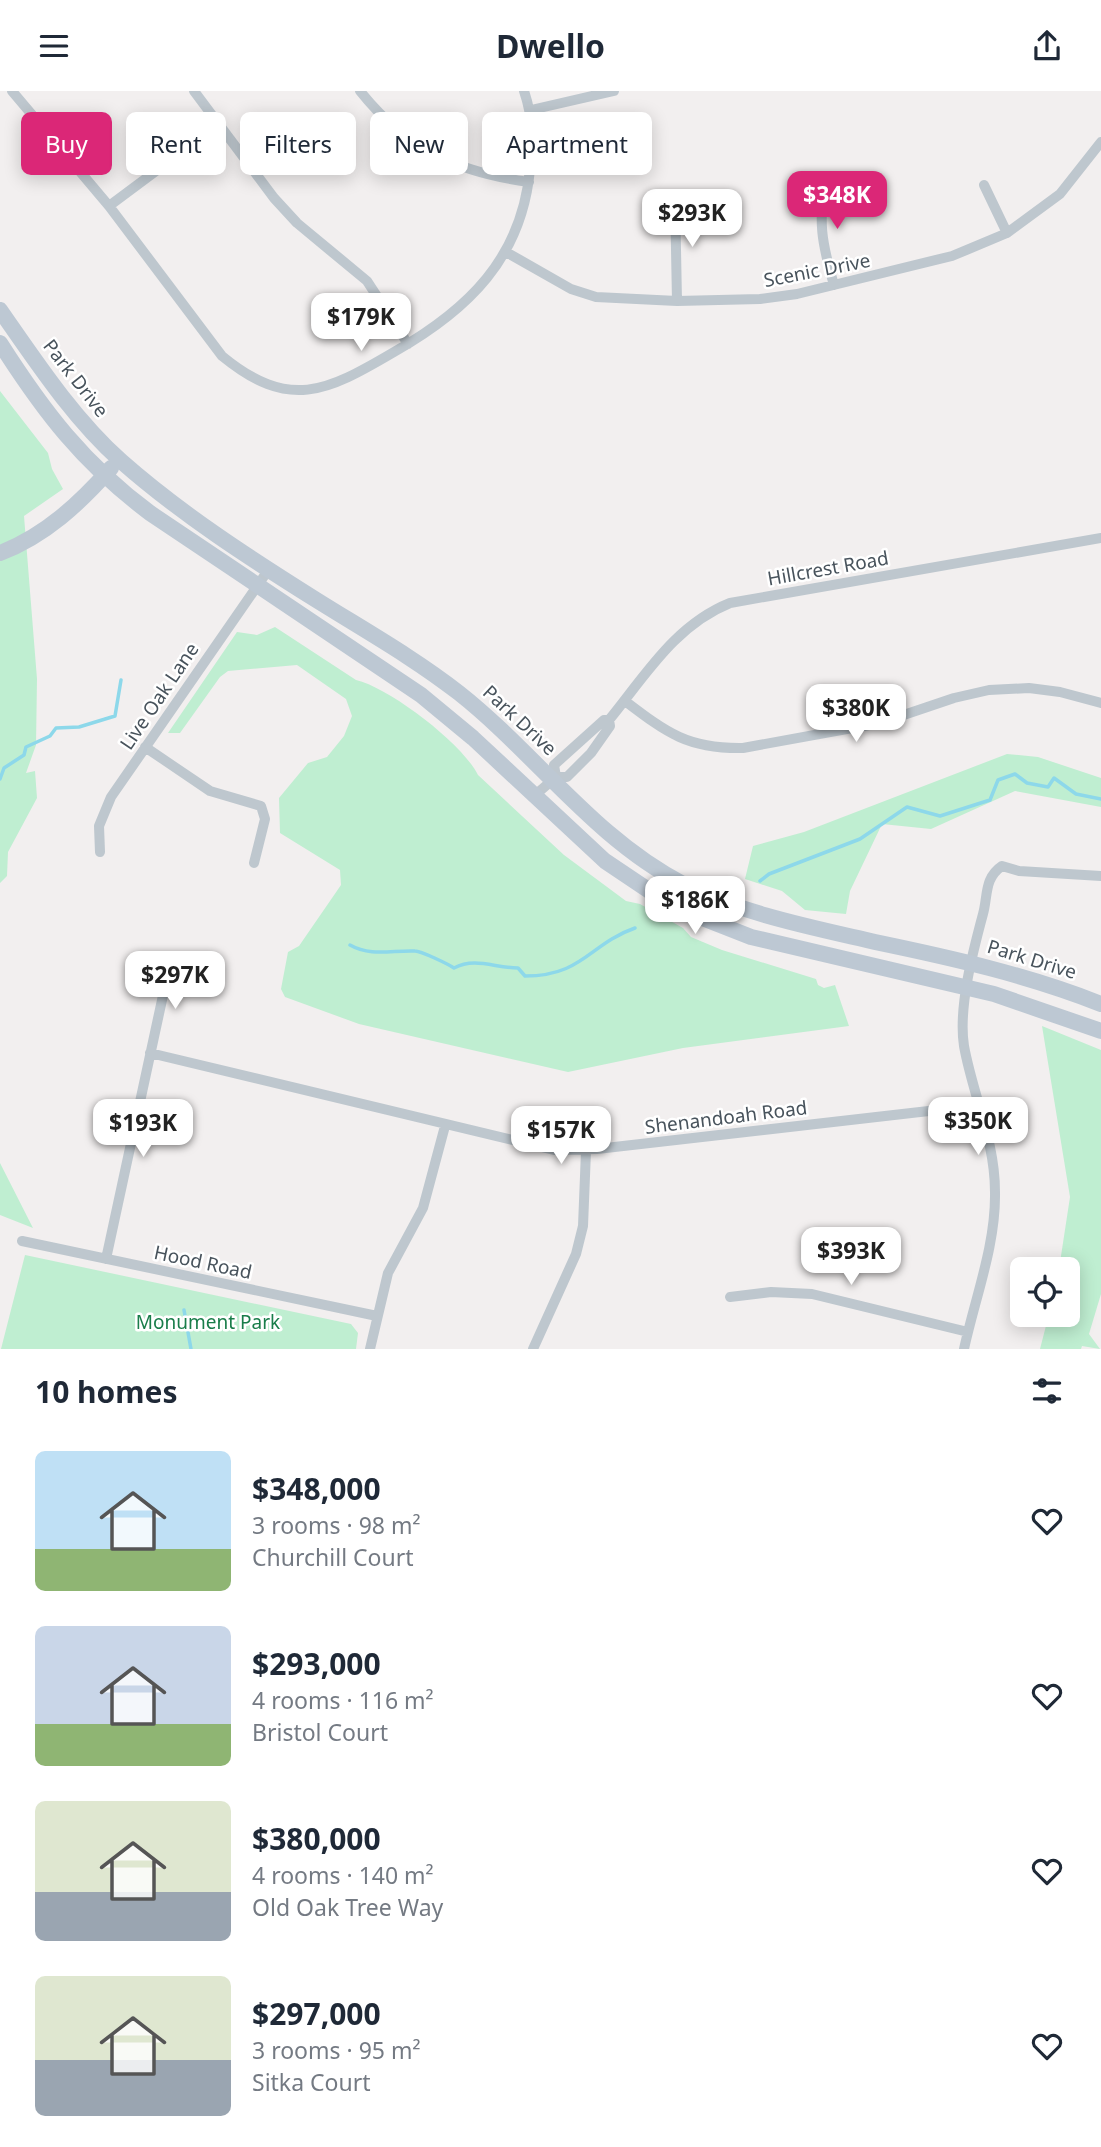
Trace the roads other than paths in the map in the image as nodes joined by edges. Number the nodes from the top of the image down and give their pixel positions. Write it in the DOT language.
graph roads {
  1 [pos="12,91"];
  2 [pos="194,91"];
  3 [pos="360,91"];
  4 [pos="524,91"];
  5 [pos="614,91"];
  6 [pos="531,110"];
  7 [pos="210,112"];
  8 [pos="226,133"];
  9 [pos="1101,142"];
  10 [pos="151,175"];
  11 [pos="827,177"];
  12 [pos="529,182"];
  13 [pos="984,185"];
  14 [pos="675,198"];
  15 [pos="109,207"];
  16 [pos="1007,233"];
  17 [pos="506,252"];
  18 [pos="834,285"];
  19 [pos="677,301"];
  20 [pos="0,310"];
  21 [pos="0,343"];
  22 [pos="408,344"];
  23 [pos="119,459"];
  24 [pos="104,476"];
  25 [pos="1101,538"];
  26 [pos="0,552"];
  27 [pos="269,569"];
  28 [pos="257,586"];
  29 [pos="625,701"];
  30 [pos="1101,703"];
  31 [pos="609,720"];
  32 [pos="583,737"];
  33 [pos="145,747"];
  34 [pos="594,748"];
  35 [pos="554,778"];
  36 [pos="534,796"];
  37 [pos="100,852"];
  38 [pos="254,863"];
  39 [pos="1101,876"];
  40 [pos="170,963"];
  41 [pos="968,975"];
  42 [pos="1101,1005"];
  43 [pos="1101,1031"];
  44 [pos="150,1053"];
  45 [pos="981,1105"];
  46 [pos="445,1126"];
  47 [pos="586,1151"];
  48 [pos="22,1241"];
  49 [pos="106,1259"];
  50 [pos="730,1297"];
  51 [pos="377,1316"];
  52 [pos="968,1332"];
  53 [pos="370,1349"];
  54 [pos="533,1349"];
  55 [pos="964,1349"];
  1 -- 15 [label="street"];
  2 -- 7 [label="street"];
  3 -- 12 [label="street"];
  4 -- 6 [label="street"];
  5 -- 6 [label="street"];
  6 -- 12 [label="street"];
  8 -- 22 [label="street"];
  9 -- 16 [label="street, Scenic Drive"];
  10 -- 15 [label="street"];
  11 -- 18 [label="street"];
  12 -- 17 [label="street"];
  13 -- 16 [label="street"];
  14 -- 19 [label="street"];
  15 -- 22 [label="street"];
  16 -- 18 [label="street, Scenic Drive"];
  17 -- 19 [label="street, Scenic Drive"];
  17 -- 22 [label="street"];
  18 -- 19 [label="street, Scenic Drive"];
  20 -- 23 [label="street, Park Drive"];
  21 -- 24 [label="street, Park Drive"];
  23 -- 24 [label="street"];
  23 -- 27 [label="street, Park Drive"];
  24 -- 26 [label="street"];
  24 -- 28 [label="street, Park Drive"];
  25 -- 29 [label="street, Hillcrest Road"];
  27 -- 28 [label="street, Live Oak Lane"];
  27 -- 35 [label="street, Park Drive"];
  28 -- 33 [label="street, Live Oak Lane"];
  28 -- 36 [label="street, Park Drive"];
  29 -- 30 [label="street"];
  29 -- 31 [label="street, Hillcrest Road"];
  31 -- 32 [label="street, Hillcrest Road"];
  31 -- 34 [label="street, Hillcrest Road"];
  32 -- 34 [label="street"];
  32 -- 35 [label="street, Hillcrest Road"];
  33 -- 37 [label="street, Live Oak Lane"];
  33 -- 38 [label="street"];
  34 -- 35 [label="street, Hillcrest Road"];
  35 -- 36 [label="street"];
  35 -- 41 [label="street, Park Drive"];
  36 -- 41 [label="street, Park Drive"];
  39 -- 41 [label="street"];
  40 -- 44 [label="street"];
  41 -- 42 [label="street, Park Drive"];
  41 -- 43 [label="street, Park Drive"];
  41 -- 45 [label="street"];
  44 -- 46 [label="street, Shenandoah Road"];
  44 -- 49 [label="street"];
  45 -- 47 [label="street, Shenandoah Road"];
  45 -- 52 [label="street"];
  46 -- 47 [label="street, Shenandoah Road"];
  46 -- 51 [label="street"];
  47 -- 54 [label="street"];
  48 -- 49 [label="street, Hood Road"];
  49 -- 51 [label="street, Hood Road"];
  50 -- 52 [label="street"];
  51 -- 53 [label="street"];
  52 -- 55 [label="street"];
}
